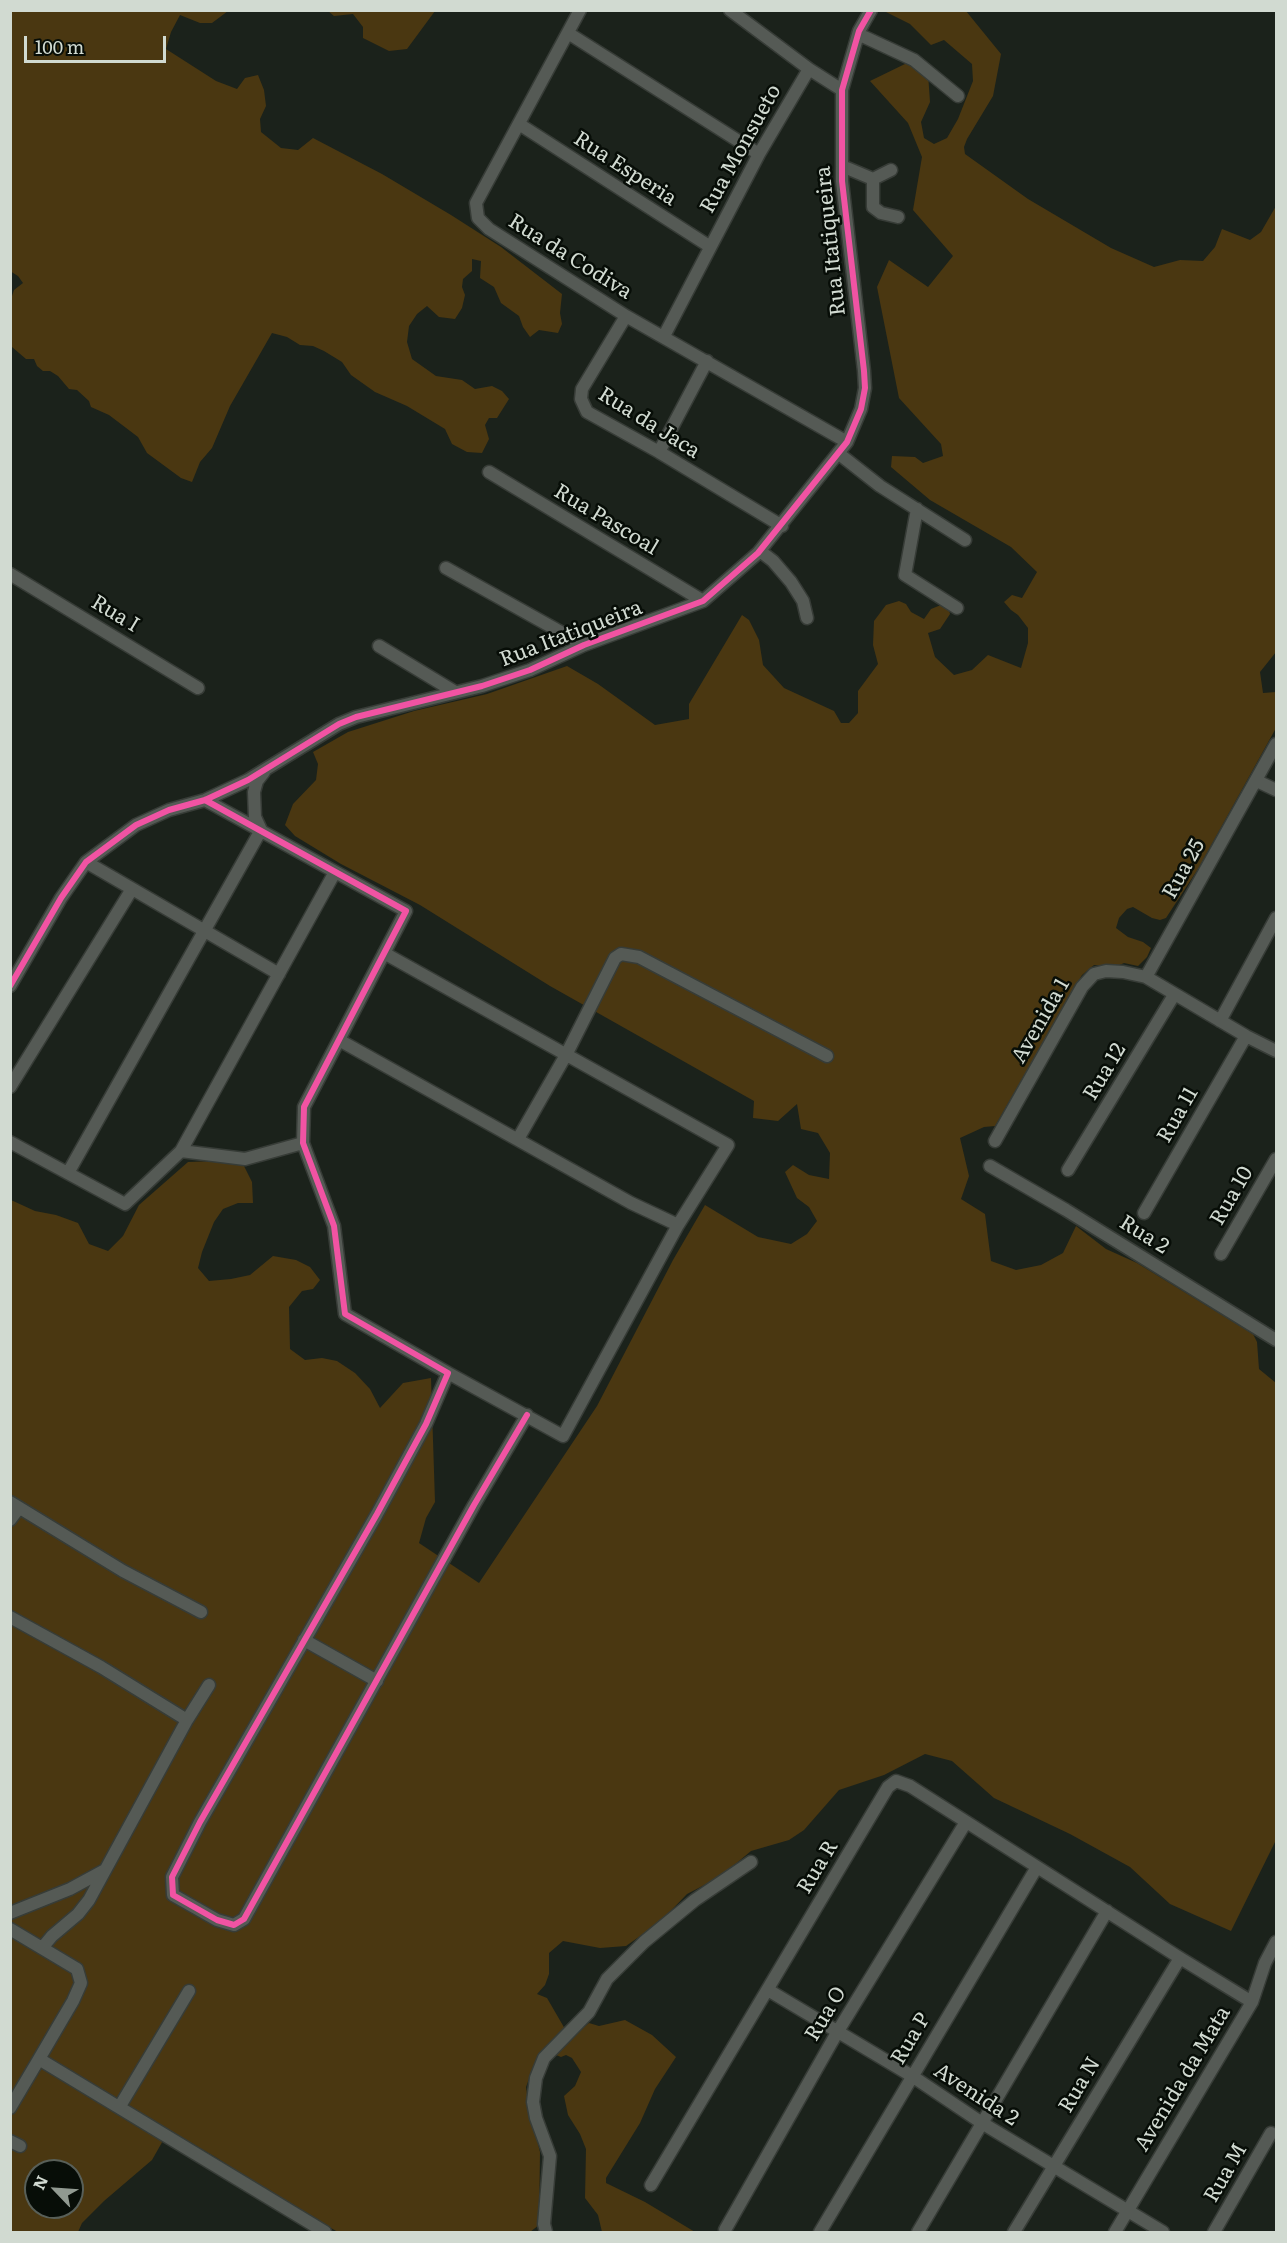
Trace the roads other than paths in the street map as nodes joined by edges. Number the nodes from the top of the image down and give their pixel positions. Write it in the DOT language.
graph roads {
  1 [pos="580,10"];
  2 [pos="730,10"];
  3 [pos="871,10"];
  4 [pos="568,33"];
  5 [pos="858,34"];
  6 [pos="809,69"];
  7 [pos="842,90"];
  8 [pos="958,96"];
  9 [pos="519,124"];
  10 [pos="759,154"];
  11 [pos="842,166"];
  12 [pos="891,170"];
  13 [pos="873,179"];
  14 [pos="898,217"];
  15 [pos="709,246"];
  16 [pos="626,316"];
  17 [pos="664,336"];
  18 [pos="707,361"];
  19 [pos="847,442"];
  20 [pos="658,452"];
  21 [pos="838,453"];
  22 [pos="489,472"];
  23 [pos="916,509"];
  24 [pos="782,526"];
  25 [pos="965,540"];
  26 [pos="760,551"];
  27 [pos="447,568"];
  28 [pos="10,574"];
  29 [pos="703,602"];
  30 [pos="957,608"];
  31 [pos="807,618"];
  32 [pos="584,645"];
  33 [pos="379,646"];
  34 [pos="198,688"];
  35 [pos="455,692"];
  36 [pos="1276,744"];
  37 [pos="280,762"];
  38 [pos="1257,781"];
  39 [pos="1276,790"];
  40 [pos="205,800"];
  41 [pos="261,830"];
  42 [pos="86,862"];
  43 [pos="335,872"];
  44 [pos="132,890"];
  45 [pos="1276,918"];
  46 [pos="205,930"];
  47 [pos="384,953"];
  48 [pos="279,974"];
  49 [pos="1146,977"];
  50 [pos="10,986"];
  51 [pos="1174,995"];
  52 [pos="1220,1021"];
  53 [pos="1246,1036"];
  54 [pos="339,1040"];
  55 [pos="1276,1051"];
  56 [pos="566,1055"];
  57 [pos="826,1056"];
  58 [pos="10,1087"];
  59 [pos="518,1139"];
  60 [pos="995,1140"];
  61 [pos="10,1142"];
  62 [pos="303,1143"];
  63 [pos="181,1151"];
  64 [pos="1276,1159"];
  65 [pos="990,1166"];
  66 [pos="1068,1170"];
  67 [pos="68,1173"];
  68 [pos="1144,1213"];
  69 [pos="678,1225"];
  70 [pos="1221,1254"];
  71 [pos="1276,1340"];
  72 [pos="448,1373"];
  73 [pos="527,1415"];
  74 [pos="15,1505"];
  75 [pos="10,1520"];
  76 [pos="201,1612"];
  77 [pos="10,1617"];
  78 [pos="304,1640"];
  79 [pos="376,1681"];
  80 [pos="209,1685"];
  81 [pos="187,1720"];
  82 [pos="966,1822"];
  83 [pos="751,1862"];
  84 [pos="1037,1866"];
  85 [pos="106,1869"];
  86 [pos="1107,1911"];
  87 [pos="10,1913"];
  88 [pos="10,1929"];
  89 [pos="1276,1942"];
  90 [pos="42,1948"];
  91 [pos="1180,1958"];
  92 [pos="768,1990"];
  93 [pos="189,1991"];
  94 [pos="1252,2002"];
  95 [pos="838,2031"];
  96 [pos="39,2059"];
  97 [pos="912,2076"];
  98 [pos="120,2106"];
  99 [pos="10,2108"];
  100 [pos="982,2123"];
  101 [pos="1271,2133"];
  102 [pos="1053,2166"];
  103 [pos="651,2185"];
  104 [pos="1128,2210"];
  105 [pos="725,2230"];
  106 [pos="325,2232"];
  107 [pos="546,2232"];
  108 [pos="820,2232"];
  109 [pos="918,2232"];
  110 [pos="1014,2232"];
  111 [pos="1115,2232"];
  112 [pos="1163,2232"];
  113 [pos="1214,2232"];
  1 -- 4 [label="street, Rua da Codiva"];
  2 -- 6 [label="street"];
  3 -- 5 [label="street, Rua Itatiqueira"];
  4 -- 9 [label="street, Rua da Codiva"];
  4 -- 10 [label="street"];
  5 -- 7 [label="street, Rua Itatiqueira"];
  5 -- 8 [label="street"];
  6 -- 7 [label="street"];
  6 -- 10 [label="street, Rua Monsueto"];
  7 -- 11 [label="street, Rua Itatiqueira"];
  9 -- 15 [label="street, Rua Esperia"];
  9 -- 16 [label="street, Rua da Codiva"];
  10 -- 15 [label="street, Rua Monsueto"];
  11 -- 13 [label="street"];
  11 -- 19 [label="street, Rua Itatiqueira"];
  12 -- 13 [label="street"];
  13 -- 14 [label="street"];
  15 -- 17 [label="street, Rua Monsueto"];
  16 -- 17 [label="street, Rua da Codiva"];
  16 -- 20 [label="street, Rua da Jaca"];
  17 -- 18 [label="street, Rua da Codiva"];
  18 -- 19 [label="street, Rua da Codiva"];
  18 -- 20 [label="street"];
  19 -- 21 [label="street, Rua Itatiqueira"];
  20 -- 24 [label="street, Rua da Jaca"];
  21 -- 23 [label="street"];
  21 -- 24 [label="street, Rua Itatiqueira"];
  22 -- 29 [label="street, Rua Pascoal"];
  23 -- 25 [label="street"];
  23 -- 30 [label="street"];
  24 -- 26 [label="street, Rua Itatiqueira"];
  26 -- 29 [label="street, Rua Itatiqueira"];
  26 -- 31 [label="street"];
  27 -- 32 [label="street"];
  28 -- 34 [label="street, Rua I"];
  29 -- 32 [label="street, Rua Itatiqueira"];
  32 -- 35 [label="street, Rua Itatiqueira"];
  33 -- 35 [label="street"];
  35 -- 37 [label="street, Rua Itatiqueira"];
  36 -- 38 [label="street, Rua 25"];
  37 -- 40 [label="street, Rua Itatiqueira"];
  37 -- 41 [label="street"];
  38 -- 39 [label="street"];
  38 -- 49 [label="street, Rua 25"];
  40 -- 41 [label="street"];
  40 -- 42 [label="street, Rua Itatiqueira"];
  41 -- 43 [label="street"];
  41 -- 46 [label="street"];
  42 -- 44 [label="street"];
  42 -- 50 [label="street, Rua Itatiqueira"];
  43 -- 47 [label="street"];
  43 -- 48 [label="street"];
  44 -- 46 [label="street"];
  44 -- 58 [label="street"];
  45 -- 52 [label="street"];
  46 -- 48 [label="street"];
  46 -- 67 [label="street"];
  47 -- 54 [label="street"];
  47 -- 56 [label="street"];
  48 -- 63 [label="street"];
  49 -- 51 [label="street, Avenida 1"];
  49 -- 60 [label="street, Avenida 1"];
  51 -- 52 [label="street, Avenida 1"];
  51 -- 66 [label="street, Rua 12"];
  52 -- 53 [label="street, Avenida 1"];
  53 -- 55 [label="street, Avenida 1"];
  53 -- 68 [label="street, Rua 11"];
  54 -- 59 [label="street"];
  54 -- 62 [label="street"];
  56 -- 57 [label="street"];
  56 -- 59 [label="street"];
  56 -- 69 [label="street"];
  59 -- 69 [label="street"];
  61 -- 67 [label="street"];
  62 -- 63 [label="street"];
  62 -- 72 [label="street"];
  63 -- 67 [label="street"];
  64 -- 70 [label="street, Rua 10"];
  65 -- 71 [label="street, Rua 2"];
  69 -- 73 [label="street"];
  72 -- 73 [label="street"];
  72 -- 78 [label="street"];
  73 -- 79 [label="street"];
  74 -- 75 [label="street"];
  74 -- 76 [label="street"];
  77 -- 81 [label="street"];
  78 -- 79 [label="street"];
  78 -- 79 [label="street"];
  80 -- 81 [label="street"];
  81 -- 85 [label="street"];
  82 -- 84 [label="street"];
  82 -- 92 [label="street, Rua R"];
  82 -- 95 [label="street, Rua O"];
  83 -- 107 [label="street"];
  84 -- 86 [label="street"];
  84 -- 97 [label="street, Rua P"];
  85 -- 87 [label="street"];
  85 -- 90 [label="street"];
  86 -- 91 [label="street"];
  86 -- 100 [label="street"];
  88 -- 90 [label="street"];
  89 -- 94 [label="street, Avenida da Mata"];
  90 -- 96 [label="street"];
  91 -- 94 [label="street"];
  91 -- 102 [label="street, Rua N"];
  92 -- 95 [label="street, Avenida 2"];
  92 -- 103 [label="street"];
  93 -- 98 [label="street"];
  94 -- 104 [label="street, Avenida da Mata"];
  95 -- 97 [label="street, Avenida 2"];
  95 -- 105 [label="street, Rua O"];
  96 -- 98 [label="street"];
  96 -- 99 [label="street"];
  97 -- 100 [label="street, Avenida 2"];
  97 -- 108 [label="street, Rua P"];
  98 -- 106 [label="street"];
  100 -- 102 [label="street, Avenida 2"];
  100 -- 109 [label="street"];
  101 -- 113 [label="street, Rua M"];
  102 -- 104 [label="street, Avenida 2"];
  102 -- 110 [label="street, Rua N"];
  104 -- 111 [label="street, Avenida da Mata"];
  104 -- 112 [label="street, Avenida 2"];
}
